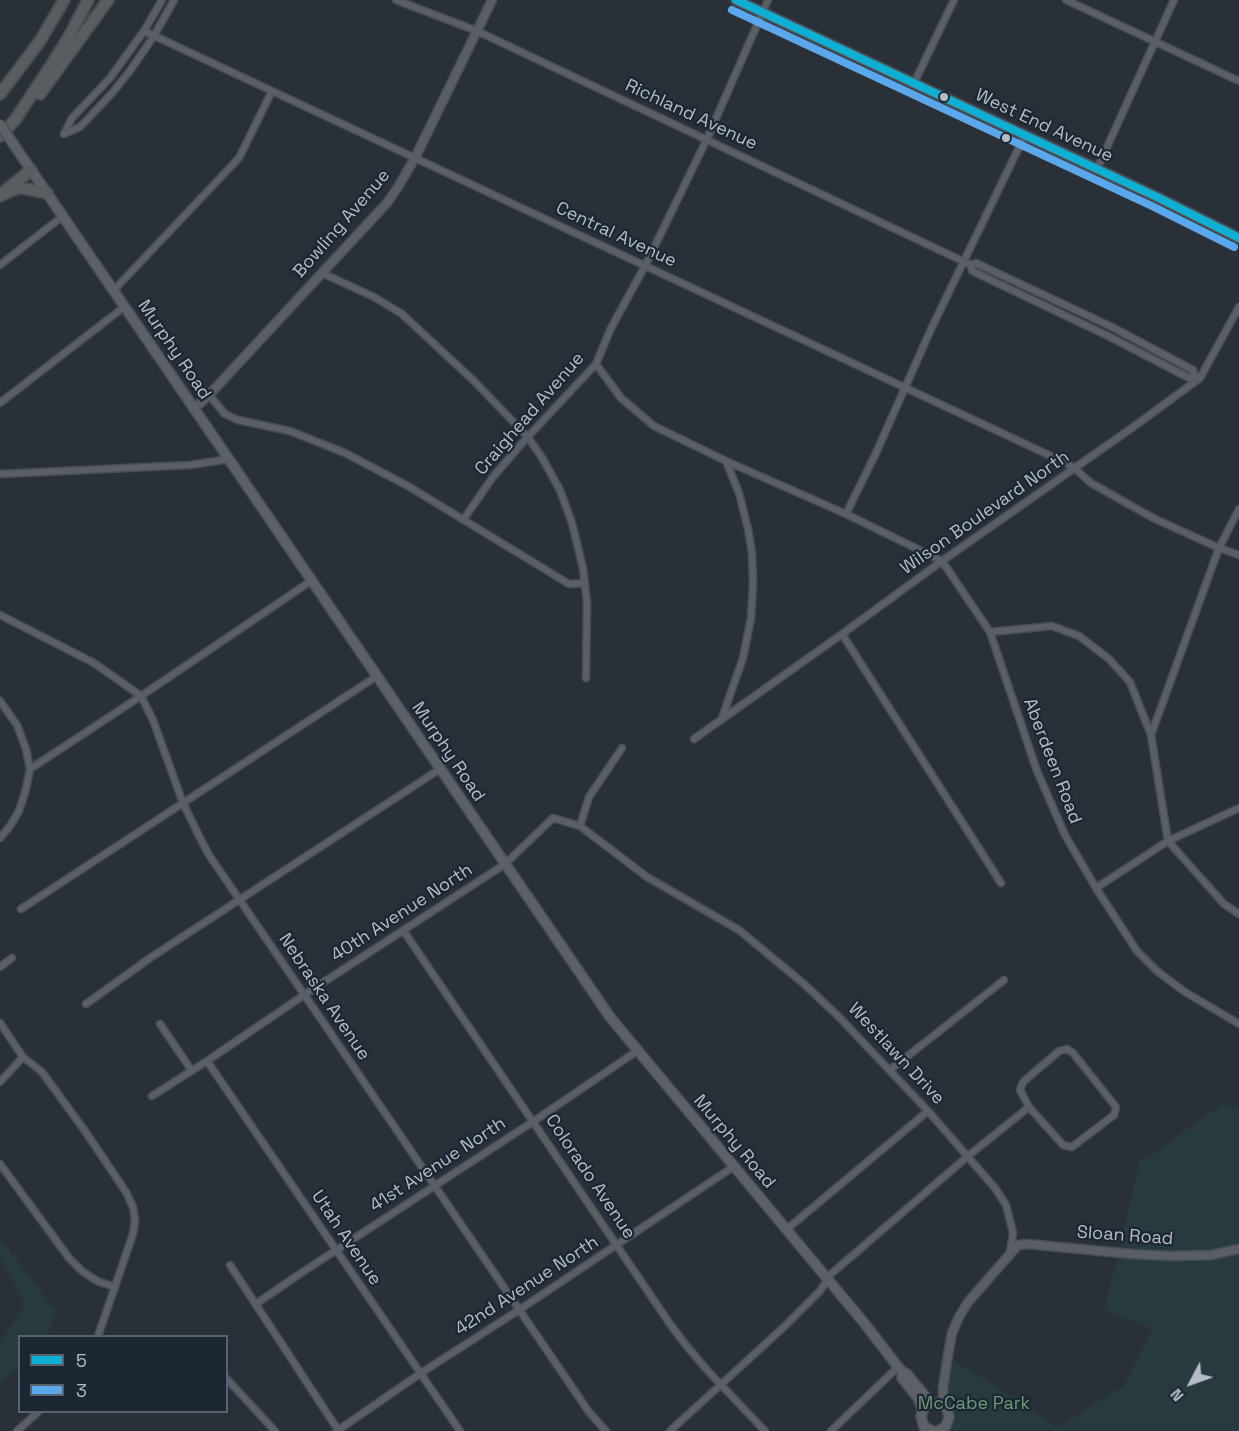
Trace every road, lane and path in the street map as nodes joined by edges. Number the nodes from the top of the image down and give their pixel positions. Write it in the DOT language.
graph roads {
  1 [pos="56,0"];
  2 [pos="64,0"];
  3 [pos="88,0"];
  4 [pos="108,0"];
  5 [pos="162,0"];
  6 [pos="174,0"];
  7 [pos="396,0"];
  8 [pos="492,0"];
  9 [pos="736,0"];
  10 [pos="768,0"];
  11 [pos="954,0"];
  12 [pos="1066,0"];
  13 [pos="1174,0"];
  14 [pos="762,12"];
  15 [pos="144,31"];
  16 [pos="477,31"];
  17 [pos="154,36"];
  18 [pos="40,41"];
  19 [pos="1155,42"];
  20 [pos="1239,81"];
  21 [pos="914,83"];
  22 [pos="272,91"];
  23 [pos="0,94"];
  24 [pos="15,120"];
  25 [pos="0,124"];
  26 [pos="1025,135"];
  27 [pos="0,136"];
  28 [pos="707,140"];
  29 [pos="416,158"];
  30 [pos="1097,169"];
  31 [pos="31,170"];
  32 [pos="46,193"];
  33 [pos="0,195"];
  34 [pos="63,216"];
  35 [pos="1239,238"];
  36 [pos="968,263"];
  37 [pos="0,265"];
  38 [pos="645,266"];
  39 [pos="322,273"];
  40 [pos="113,291"];
  41 [pos="124,307"];
  42 [pos="1239,307"];
  43 [pos="596,364"];
  44 [pos="1198,377"];
  45 [pos="905,387"];
  46 [pos="209,395"];
  47 [pos="0,403"];
  48 [pos="194,409"];
  49 [pos="527,436"];
  50 [pos="228,459"];
  51 [pos="726,461"];
  52 [pos="1074,468"];
  53 [pos="0,473"];
  54 [pos="1239,509"];
  55 [pos="846,514"];
  56 [pos="463,520"];
  57 [pos="1219,548"];
  58 [pos="1239,555"];
  59 [pos="942,561"];
  60 [pos="312,581"];
  61 [pos="585,583"];
  62 [pos="0,615"];
  63 [pos="990,632"];
  64 [pos="842,634"];
  65 [pos="377,676"];
  66 [pos="586,678"];
  67 [pos="141,696"];
  68 [pos="0,701"];
  69 [pos="722,719"];
  70 [pos="1151,735"];
  71 [pos="694,738"];
  72 [pos="622,748"];
  73 [pos="30,769"];
  74 [pos="440,769"];
  75 [pos="183,803"];
  76 [pos="1239,808"];
  77 [pos="580,826"];
  78 [pos="0,838"];
  79 [pos="1168,841"];
  80 [pos="505,864"];
  81 [pos="1001,883"];
  82 [pos="1096,888"];
  83 [pos="240,900"];
  84 [pos="21,909"];
  85 [pos="1239,914"];
  86 [pos="403,930"];
  87 [pos="12,958"];
  88 [pos="0,967"];
  89 [pos="1004,980"];
  90 [pos="303,994"];
  91 [pos="86,1004"];
  92 [pos="0,1023"];
  93 [pos="160,1024"];
  94 [pos="1239,1024"];
  95 [pos="637,1051"];
  96 [pos="23,1057"];
  97 [pos="207,1061"];
  98 [pos="890,1070"];
  99 [pos="192,1071"];
  100 [pos="0,1082"];
  101 [pos="152,1096"];
  102 [pos="1029,1107"];
  103 [pos="928,1111"];
  104 [pos="534,1121"];
  105 [pos="968,1156"];
  106 [pos="0,1164"];
  107 [pos="733,1167"];
  108 [pos="435,1185"];
  109 [pos="786,1230"];
  110 [pos="617,1244"];
  111 [pos="1239,1249"];
  112 [pos="337,1250"];
  113 [pos="1010,1252"];
  114 [pos="230,1265"];
  115 [pos="827,1280"];
  116 [pos="114,1287"];
  117 [pos="256,1304"];
  118 [pos="519,1310"];
  119 [pos="98,1335"];
  120 [pos="900,1370"];
  121 [pos="421,1373"];
  122 [pos="228,1380"];
  123 [pos="720,1384"];
  124 [pos="936,1404"];
  125 [pos="922,1411"];
  126 [pos="37,1413"];
  127 [pos="949,1421"];
  128 [pos="338,1430"];
  129 [pos="934,1430"];
  130 [pos="17,1431"];
  131 [pos="275,1431"];
  132 [pos="460,1431"];
  133 [pos="606,1431"];
  134 [pos="670,1431"];
  135 [pos="765,1431"];
  136 [pos="831,1431"];
  137 [pos="954,1431"];
  1 -- 18 [label="highway"];
  2 -- 18 [label="highway"];
  3 -- 24 [label="highway"];
  4 -- 24 [label="highway"];
  5 -- 15 [label="street"];
  6 -- 17 [label="street"];
  7 -- 16 [label="street, Richland Avenue"];
  8 -- 16 [label="street, Bowling Avenue"];
  9 -- 14 [label="main road, West End Avenue"];
  10 -- 14 [label="street, Craighead Avenue"];
  11 -- 21 [label="street"];
  12 -- 19 [label="street"];
  13 -- 19 [label="street"];
  14 -- 21 [label="main road, West End Avenue"];
  14 -- 28 [label="street, Craighead Avenue"];
  15 -- 17 [label="street, Central Avenue"];
  15 -- 17 [label="street"];
  16 -- 28 [label="street, Richland Avenue"];
  16 -- 29 [label="street, Bowling Avenue"];
  17 -- 22 [label="street, Central Avenue"];
  18 -- 23 [label="highway"];
  19 -- 20 [label="street"];
  19 -- 30 [label="street"];
  21 -- 26 [label="main road, West End Avenue"];
  22 -- 29 [label="street, Central Avenue"];
  22 -- 40 [label="street"];
  24 -- 27 [label="highway"];
  25 -- 31 [label="main road, Murphy Road, bridge"];
  26 -- 30 [label="main road, West End Avenue"];
  26 -- 36 [label="street"];
  28 -- 36 [label="street, Richland Avenue"];
  28 -- 38 [label="street, Craighead Avenue"];
  29 -- 38 [label="street, Central Avenue"];
  29 -- 39 [label="street, Bowling Avenue"];
  30 -- 35 [label="main road, West End Avenue"];
  31 -- 32 [label="main road, Murphy Road"];
  31 -- 33 [label="highway"];
  32 -- 33 [label="highway"];
  32 -- 34 [label="main road, Murphy Road"];
  34 -- 37 [label="street"];
  34 -- 40 [label="main road, Murphy Road"];
  36 -- 44 [label="street, Richland Avenue"];
  36 -- 45 [label="street"];
  38 -- 43 [label="street, Craighead Avenue"];
  38 -- 45 [label="street, Central Avenue"];
  39 -- 46 [label="street, Bowling Avenue"];
  39 -- 49 [label="street"];
  40 -- 41 [label="main road, Murphy Road"];
  41 -- 47 [label="street"];
  41 -- 48 [label="main road, Murphy Road"];
  42 -- 44 [label="street, Wilson Boulevard North"];
  43 -- 49 [label="street, Craighead Avenue"];
  43 -- 51 [label="street"];
  44 -- 52 [label="street, Wilson Boulevard North"];
  45 -- 52 [label="street, Central Avenue"];
  45 -- 55 [label="street"];
  46 -- 48 [label="street, Bowling Avenue"];
  46 -- 56 [label="street"];
  48 -- 50 [label="main road, Murphy Road"];
  49 -- 56 [label="street, Craighead Avenue"];
  49 -- 61 [label="street"];
  50 -- 53 [label="street"];
  50 -- 60 [label="main road, Murphy Road"];
  51 -- 55 [label="street"];
  51 -- 69 [label="street"];
  52 -- 57 [label="street, Central Avenue"];
  52 -- 59 [label="street, Wilson Boulevard North"];
  54 -- 57 [label="street"];
  55 -- 59 [label="street"];
  56 -- 61 [label="street"];
  57 -- 58 [label="street, Central Avenue"];
  57 -- 70 [label="street"];
  59 -- 63 [label="street, Aberdeen Road"];
  59 -- 64 [label="street, Wilson Boulevard North"];
  60 -- 65 [label="main road, Murphy Road"];
  60 -- 67 [label="street"];
  61 -- 66 [label="street"];
  62 -- 67 [label="street, Nebraska Avenue"];
  63 -- 70 [label="street"];
  63 -- 82 [label="street, Aberdeen Road"];
  64 -- 69 [label="street, Wilson Boulevard North"];
  64 -- 81 [label="street"];
  65 -- 74 [label="main road, Murphy Road"];
  65 -- 75 [label="street"];
  67 -- 73 [label="street"];
  67 -- 75 [label="street, Nebraska Avenue"];
  68 -- 73 [label="street"];
  69 -- 71 [label="street, Wilson Boulevard North"];
  70 -- 79 [label="street"];
  72 -- 77 [label="street"];
  73 -- 78 [label="street"];
  74 -- 80 [label="main road, Murphy Road"];
  74 -- 83 [label="street"];
  75 -- 83 [label="street, Nebraska Avenue"];
  75 -- 84 [label="street"];
  76 -- 79 [label="street"];
  77 -- 80 [label="street, 40th Avenue North"];
  77 -- 98 [label="street, Westlawn Drive"];
  79 -- 82 [label="street"];
  79 -- 85 [label="street"];
  80 -- 86 [label="street, 40th Avenue North"];
  80 -- 95 [label="main road, Murphy Road"];
  82 -- 94 [label="street, Aberdeen Road"];
  83 -- 90 [label="street, Nebraska Avenue"];
  83 -- 91 [label="street"];
  86 -- 90 [label="street, 40th Avenue North"];
  86 -- 104 [label="street, Colorado Avenue"];
  87 -- 88 [label="street"];
  89 -- 98 [label="street"];
  90 -- 97 [label="street, 40th Avenue North"];
  90 -- 108 [label="street, Nebraska Avenue"];
  92 -- 96 [label="street"];
  93 -- 99 [label="street"];
  95 -- 104 [label="street, 41st Avenue North"];
  95 -- 107 [label="main road, Murphy Road"];
  96 -- 100 [label="street"];
  96 -- 116 [label="street"];
  97 -- 99 [label="street, 40th Avenue North"];
  97 -- 112 [label="street, Utah Avenue"];
  98 -- 103 [label="street, Westlawn Drive"];
  99 -- 101 [label="street"];
  102 -- 102 [label="street"];
  102 -- 105 [label="street"];
  103 -- 105 [label="street, Westlawn Drive"];
  103 -- 109 [label="street"];
  104 -- 108 [label="street, 41st Avenue North"];
  104 -- 110 [label="street, Colorado Avenue"];
  105 -- 113 [label="street, Westlawn Drive"];
  105 -- 115 [label="street"];
  106 -- 116 [label="street"];
  107 -- 109 [label="main road, Murphy Road"];
  107 -- 110 [label="street, 42nd Avenue North"];
  108 -- 112 [label="street, 41st Avenue North"];
  108 -- 118 [label="street, Nebraska Avenue"];
  109 -- 115 [label="main road, Murphy Road"];
  110 -- 118 [label="street, 42nd Avenue North"];
  110 -- 123 [label="street, Colorado Avenue"];
  111 -- 113 [label="street, Sloan Road"];
  112 -- 117 [label="street, 41st Avenue North"];
  112 -- 121 [label="street, Utah Avenue"];
  113 -- 124 [label="street"];
  114 -- 117 [label="street"];
  115 -- 120 [label="main road, Murphy Road"];
  115 -- 123 [label="street"];
  116 -- 119 [label="street"];
  117 -- 128 [label="street"];
  118 -- 121 [label="street, 42nd Avenue North"];
  118 -- 133 [label="street, Nebraska Avenue"];
  120 -- 124 [label="main road, Murphy Road"];
  120 -- 125 [label="main road, Murphy Road"];
  120 -- 136 [label="street"];
  121 -- 128 [label="street, 42nd Avenue North"];
  121 -- 132 [label="street, Utah Avenue"];
  122 -- 131 [label="street"];
  123 -- 134 [label="street"];
  123 -- 135 [label="street, Colorado Avenue"];
  124 -- 125 [label="main road"];
  124 -- 127 [label="main road"];
  125 -- 129 [label="main road"];
  126 -- 130 [label="street"];
  127 -- 129 [label="main road"];
  127 -- 137 [label="street"];
}
